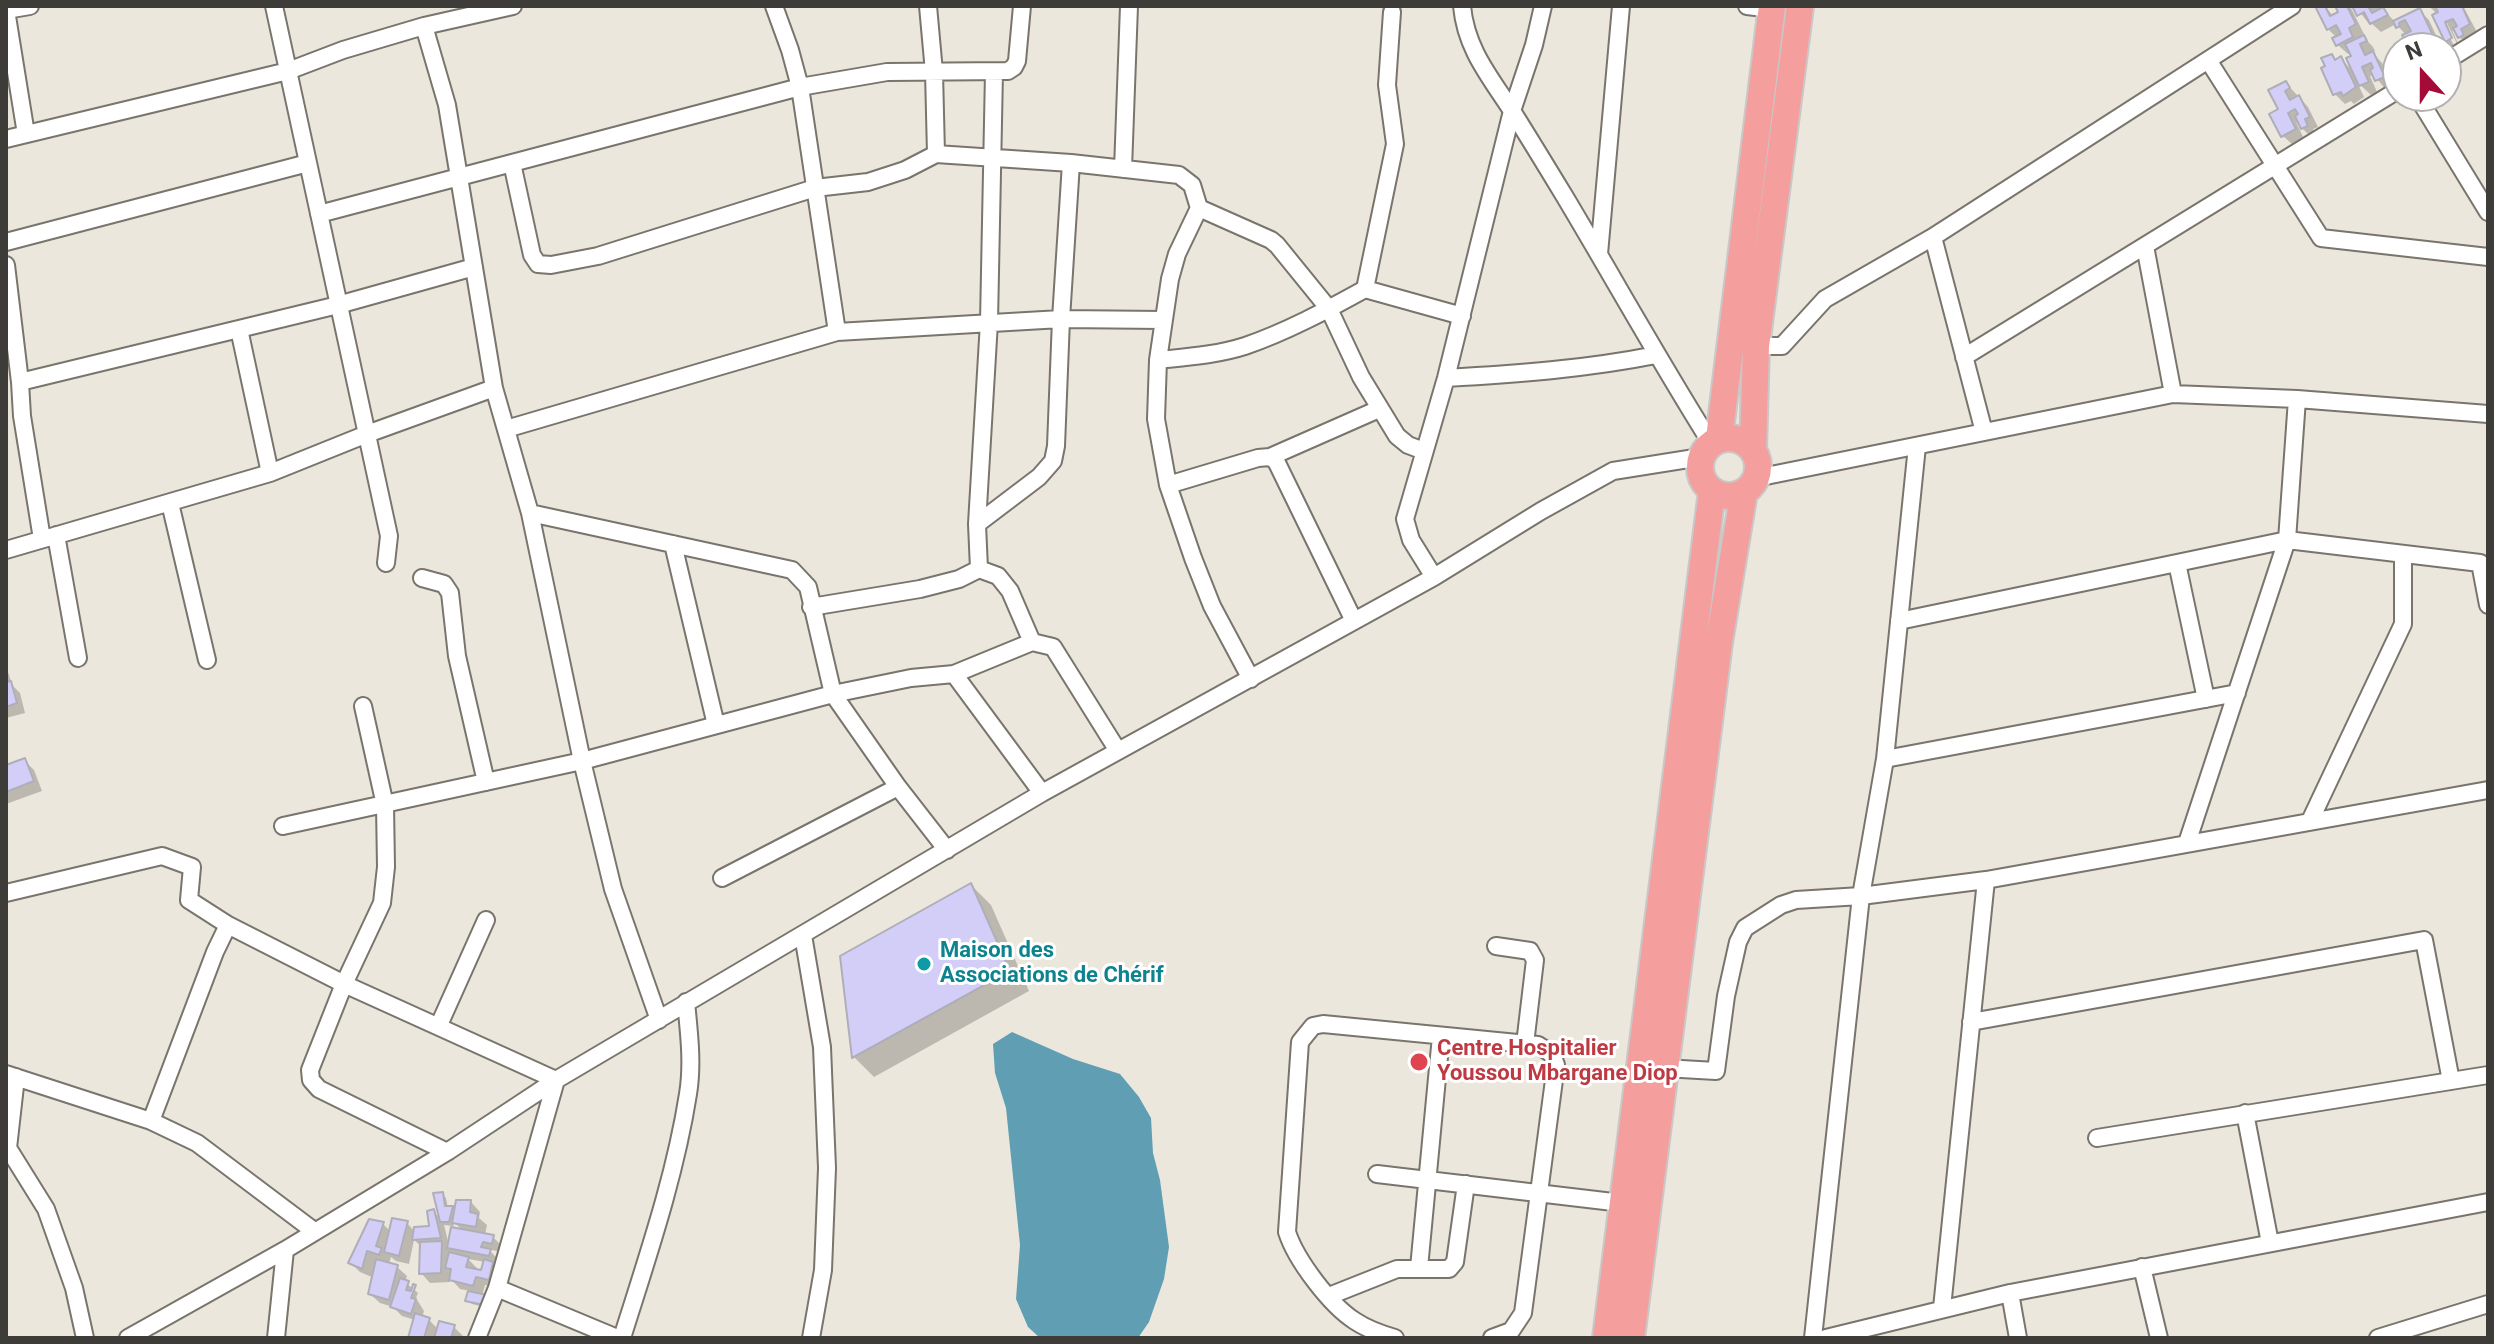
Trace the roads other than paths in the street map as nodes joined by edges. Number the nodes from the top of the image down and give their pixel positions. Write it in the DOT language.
graph roads {
  1 [pos="30,6"];
  2 [pos="274,6"];
  3 [pos="774,6"];
  4 [pos="928,6"];
  5 [pos="1022,6"];
  6 [pos="1129,6"];
  7 [pos="1462,6"];
  8 [pos="1543,6"];
  9 [pos="1621,6"];
  10 [pos="1800,6"];
  11 [pos="2292,6"];
  12 [pos="502,7"];
  13 [pos="1763,7"];
  14 [pos="6,10"];
  15 [pos="1392,12"];
  16 [pos="424,26"];
  17 [pos="2488,35"];
  18 [pos="2462,51"];
  19 [pos="2208,60"];
  20 [pos="288,71"];
  21 [pos="934,72"];
  22 [pos="994,72"];
  23 [pos="800,87"];
  24 [pos="2382,100"];
  25 [pos="1512,111"];
  26 [pos="2427,112"];
  27 [pos="26,134"];
  28 [pos="6,139"];
  29 [pos="936,154"];
  30 [pos="993,157"];
  31 [pos="308,163"];
  32 [pos="512,163"];
  33 [pos="1071,163"];
  34 [pos="2275,166"];
  35 [pos="1123,169"];
  36 [pos="459,177"];
  37 [pos="815,188"];
  38 [pos="1199,208"];
  39 [pos="2488,212"];
  40 [pos="319,214"];
  41 [pos="1933,237"];
  42 [pos="6,242"];
  43 [pos="2145,246"];
  44 [pos="1599,254"];
  45 [pos="2488,257"];
  46 [pos="474,267"];
  47 [pos="6,272"];
  48 [pos="1365,289"];
  49 [pos="338,305"];
  50 [pos="1329,309"];
  51 [pos="1462,316"];
  52 [pos="1061,319"];
  53 [pos="1163,320"];
  54 [pos="989,322"];
  55 [pos="239,329"];
  56 [pos="837,332"];
  57 [pos="1756,346"];
  58 [pos="1656,355"];
  59 [pos="1964,357"];
  60 [pos="1158,360"];
  61 [pos="1446,378"];
  62 [pos="20,382"];
  63 [pos="494,388"];
  64 [pos="2173,394"];
  65 [pos="2297,399"];
  66 [pos="1379,409"];
  67 [pos="2488,414"];
  68 [pos="506,429"];
  69 [pos="1984,432"];
  70 [pos="367,434"];
  71 [pos="1710,446"];
  72 [pos="1917,446"];
  73 [pos="1753,449"];
  74 [pos="1424,451"];
  75 [pos="1270,457"];
  76 [pos="270,473"];
  77 [pos="1168,485"];
  78 [pos="1750,485"];
  79 [pos="1712,491"];
  80 [pos="170,503"];
  81 [pos="530,513"];
  82 [pos="977,524"];
  83 [pos="49,537"];
  84 [pos="2287,540"];
  85 [pos="673,544"];
  86 [pos="6,550"];
  87 [pos="2403,554"];
  88 [pos="386,563"];
  89 [pos="2177,563"];
  90 [pos="979,569"];
  91 [pos="1434,577"];
  92 [pos="422,578"];
  93 [pos="2488,605"];
  94 [pos="811,607"];
  95 [pos="1354,621"];
  96 [pos="1899,621"];
  97 [pos="1032,642"];
  98 [pos="78,658"];
  99 [pos="207,660"];
  100 [pos="954,674"];
  101 [pos="1251,679"];
  102 [pos="2237,693"];
  103 [pos="833,694"];
  104 [pos="2206,699"];
  105 [pos="363,706"];
  106 [pos="716,725"];
  107 [pos="1118,751"];
  108 [pos="1885,759"];
  109 [pos="582,761"];
  110 [pos="486,782"];
  111 [pos="898,787"];
  112 [pos="2488,790"];
  113 [pos="1042,793"];
  114 [pos="385,805"];
  115 [pos="2310,821"];
  116 [pos="283,826"];
  117 [pos="2187,843"];
  118 [pos="947,850"];
  119 [pos="722,878"];
  120 [pos="1986,880"];
  121 [pos="6,893"];
  122 [pos="1861,896"];
  123 [pos="486,920"];
  124 [pos="228,925"];
  125 [pos="803,935"];
  126 [pos="1496,946"];
  127 [pos="344,984"];
  128 [pos="686,1002"];
  129 [pos="659,1020"];
  130 [pos="1971,1022"];
  131 [pos="439,1025"];
  132 [pos="1441,1036"];
  133 [pos="1525,1044"];
  134 [pos="1664,1068"];
  135 [pos="11,1075"];
  136 [pos="2488,1075"];
  137 [pos="556,1080"];
  138 [pos="2451,1081"];
  139 [pos="2245,1113"];
  140 [pos="151,1121"];
  141 [pos="2097,1138"];
  142 [pos="447,1152"];
  143 [pos="1377,1174"];
  144 [pos="1428,1180"];
  145 [pos="1466,1184"];
  146 [pos="1539,1193"];
  147 [pos="2488,1202"];
  148 [pos="1634,1204"];
  149 [pos="314,1231"];
  150 [pos="2270,1243"];
  151 [pos="285,1250"];
  152 [pos="2142,1267"];
  153 [pos="1419,1268"];
  154 [pos="497,1288"];
  155 [pos="2010,1293"];
  156 [pos="1329,1296"];
  157 [pos="2483,1305"];
  158 [pos="1942,1308"];
  159 [pos="2488,1321"];
  160 [pos="85,1338"];
  161 [pos="128,1338"];
  162 [pos="276,1338"];
  163 [pos="477,1338"];
  164 [pos="619,1338"];
  165 [pos="811,1338"];
  166 [pos="1395,1338"];
  167 [pos="1492,1338"];
  168 [pos="1606,1338"];
  169 [pos="1631,1338"];
  170 [pos="1813,1338"];
  171 [pos="1826,1338"];
  172 [pos="2018,1338"];
  173 [pos="2159,1338"];
  174 [pos="2378,1338"];
  1 -- 14 [label="street"];
  2 -- 20 [label="street"];
  3 -- 23 [label="street"];
  4 -- 21 [label="street"];
  5 -- 22 [label="street"];
  6 -- 35 [label="street"];
  7 -- 25 [label="street"];
  8 -- 25 [label="street"];
  9 -- 44 [label="street"];
  10 -- 57 [label="main road"];
  11 -- 19 [label="street"];
  12 -- 16 [label="street"];
  13 -- 71 [label="main road"];
  14 -- 27 [label="street"];
  15 -- 48 [label="street"];
  16 -- 20 [label="street"];
  16 -- 36 [label="street"];
  17 -- 18 [label="street"];
  19 -- 34 [label="street"];
  19 -- 41 [label="street"];
  20 -- 27 [label="street"];
  20 -- 31 [label="street"];
  21 -- 22 [label="street"];
  21 -- 23 [label="street"];
  21 -- 29 [label="street"];
  22 -- 30 [label="street"];
  23 -- 32 [label="street"];
  23 -- 37 [label="street"];
  24 -- 34 [label="street"];
  25 -- 44 [label="street"];
  25 -- 51 [label="street"];
  26 -- 39 [label="street"];
  27 -- 28 [label="street"];
  29 -- 30 [label="street"];
  29 -- 37 [label="street"];
  30 -- 33 [label="street"];
  30 -- 54 [label="street"];
  31 -- 40 [label="street"];
  31 -- 42 [label="street"];
  32 -- 36 [label="street"];
  32 -- 37 [label="street"];
  33 -- 35 [label="street"];
  33 -- 52 [label="street"];
  34 -- 43 [label="street"];
  34 -- 45 [label="street"];
  35 -- 38 [label="street"];
  36 -- 40 [label="street"];
  36 -- 46 [label="street"];
  37 -- 56 [label="street"];
  38 -- 50 [label="street"];
  38 -- 53 [label="street"];
  40 -- 49 [label="street"];
  41 -- 57 [label="street"];
  41 -- 59 [label="street"];
  43 -- 59 [label="street"];
  43 -- 64 [label="street"];
  44 -- 58 [label="street"];
  46 -- 49 [label="street"];
  46 -- 63 [label="street"];
  47 -- 62 [label="street"];
  48 -- 50 [label="street"];
  48 -- 51 [label="street"];
  49 -- 55 [label="street"];
  49 -- 70 [label="street"];
  50 -- 60 [label="street"];
  50 -- 66 [label="street"];
  51 -- 61 [label="street"];
  52 -- 53 [label="street"];
  52 -- 54 [label="street"];
  52 -- 82 [label="street"];
  53 -- 60 [label="street"];
  54 -- 56 [label="street"];
  54 -- 82 [label="street"];
  55 -- 62 [label="street"];
  55 -- 76 [label="street"];
  56 -- 68 [label="street"];
  57 -- 73 [label="main road"];
  58 -- 61 [label="street"];
  58 -- 71 [label="street"];
  59 -- 69 [label="street"];
  60 -- 77 [label="street"];
  61 -- 74 [label="street"];
  62 -- 83 [label="street"];
  63 -- 68 [label="street"];
  63 -- 70 [label="street"];
  64 -- 65 [label="street"];
  64 -- 69 [label="street"];
  65 -- 67 [label="street"];
  65 -- 84 [label="street"];
  66 -- 74 [label="street"];
  66 -- 75 [label="street"];
  68 -- 81 [label="street"];
  69 -- 72 [label="street"];
  70 -- 76 [label="street"];
  70 -- 88 [label="street"];
  71 -- 73 [label="main road"];
  71 -- 79 [label="main road"];
  71 -- 91 [label="street"];
  72 -- 78 [label="street"];
  72 -- 96 [label="street"];
  73 -- 78 [label="main road"];
  74 -- 91 [label="street"];
  75 -- 77 [label="street"];
  75 -- 95 [label="street"];
  76 -- 80 [label="street"];
  77 -- 101 [label="street"];
  78 -- 79 [label="main road"];
  78 -- 134 [label="main road"];
  79 -- 148 [label="main road"];
  80 -- 83 [label="street"];
  80 -- 99 [label="street"];
  81 -- 85 [label="street"];
  81 -- 109 [label="street"];
  82 -- 90 [label="street"];
  83 -- 86 [label="street"];
  83 -- 98 [label="street"];
  84 -- 87 [label="street"];
  84 -- 89 [label="street"];
  84 -- 102 [label="street"];
  85 -- 94 [label="street"];
  85 -- 106 [label="street"];
  87 -- 93 [label="street"];
  87 -- 115 [label="street"];
  89 -- 96 [label="street"];
  89 -- 104 [label="street"];
  90 -- 94 [label="street"];
  90 -- 97 [label="street"];
  91 -- 95 [label="street"];
  92 -- 110 [label="street"];
  94 -- 103 [label="street"];
  95 -- 101 [label="street"];
  96 -- 108 [label="street"];
  97 -- 100 [label="street"];
  97 -- 107 [label="street"];
  100 -- 103 [label="street"];
  100 -- 113 [label="street"];
  101 -- 107 [label="street"];
  102 -- 104 [label="street"];
  102 -- 117 [label="street"];
  103 -- 106 [label="street"];
  103 -- 111 [label="street"];
  104 -- 108 [label="street"];
  105 -- 114 [label="street"];
  106 -- 109 [label="street"];
  107 -- 113 [label="street"];
  108 -- 122 [label="street"];
  109 -- 110 [label="street"];
  109 -- 129 [label="street"];
  110 -- 114 [label="street"];
  111 -- 118 [label="street"];
  111 -- 119 [label="street"];
  112 -- 115 [label="street"];
  113 -- 118 [label="street"];
  114 -- 116 [label="street"];
  114 -- 127 [label="street"];
  115 -- 117 [label="street"];
  117 -- 120 [label="street"];
  118 -- 125 [label="street"];
  120 -- 122 [label="street"];
  120 -- 130 [label="street"];
  121 -- 124 [label="street"];
  122 -- 134 [label="street"];
  122 -- 170 [label="street"];
  123 -- 131 [label="street"];
  124 -- 127 [label="street"];
  124 -- 140 [label="street"];
  125 -- 128 [label="street"];
  125 -- 165 [label="street"];
  126 -- 133 [label="street"];
  127 -- 131 [label="street"];
  127 -- 142 [label="street"];
  128 -- 129 [label="street"];
  128 -- 164 [label="street"];
  129 -- 137 [label="street"];
  130 -- 138 [label="street"];
  130 -- 158 [label="street"];
  131 -- 137 [label="street"];
  132 -- 133 [label="street"];
  132 -- 144 [label="street"];
  132 -- 156 [label="street"];
  133 -- 146 [label="street"];
  134 -- 148 [label="main road"];
  135 -- 140 [label="street"];
  135 -- 160 [label="street"];
  136 -- 138 [label="street"];
  137 -- 142 [label="street"];
  137 -- 154 [label="street"];
  138 -- 139 [label="street"];
  139 -- 141 [label="street"];
  139 -- 150 [label="street"];
  140 -- 149 [label="street"];
  142 -- 149 [label="street"];
  143 -- 144 [label="street"];
  144 -- 145 [label="street"];
  144 -- 153 [label="street"];
  145 -- 146 [label="street"];
  145 -- 153 [label="street"];
  146 -- 148 [label="street"];
  146 -- 167 [label="street"];
  147 -- 150 [label="street"];
  148 -- 168 [label="main road"];
  148 -- 169 [label="main road"];
  149 -- 151 [label="street"];
  150 -- 152 [label="street"];
  151 -- 161 [label="street"];
  151 -- 162 [label="street"];
  152 -- 155 [label="street"];
  152 -- 173 [label="street"];
  153 -- 156 [label="street"];
  154 -- 163 [label="street"];
  154 -- 164 [label="street"];
  155 -- 158 [label="street"];
  155 -- 172 [label="street"];
  156 -- 166 [label="street"];
  157 -- 159 [label="street"];
  157 -- 174 [label="street"];
  158 -- 171 [label="street"];
}
